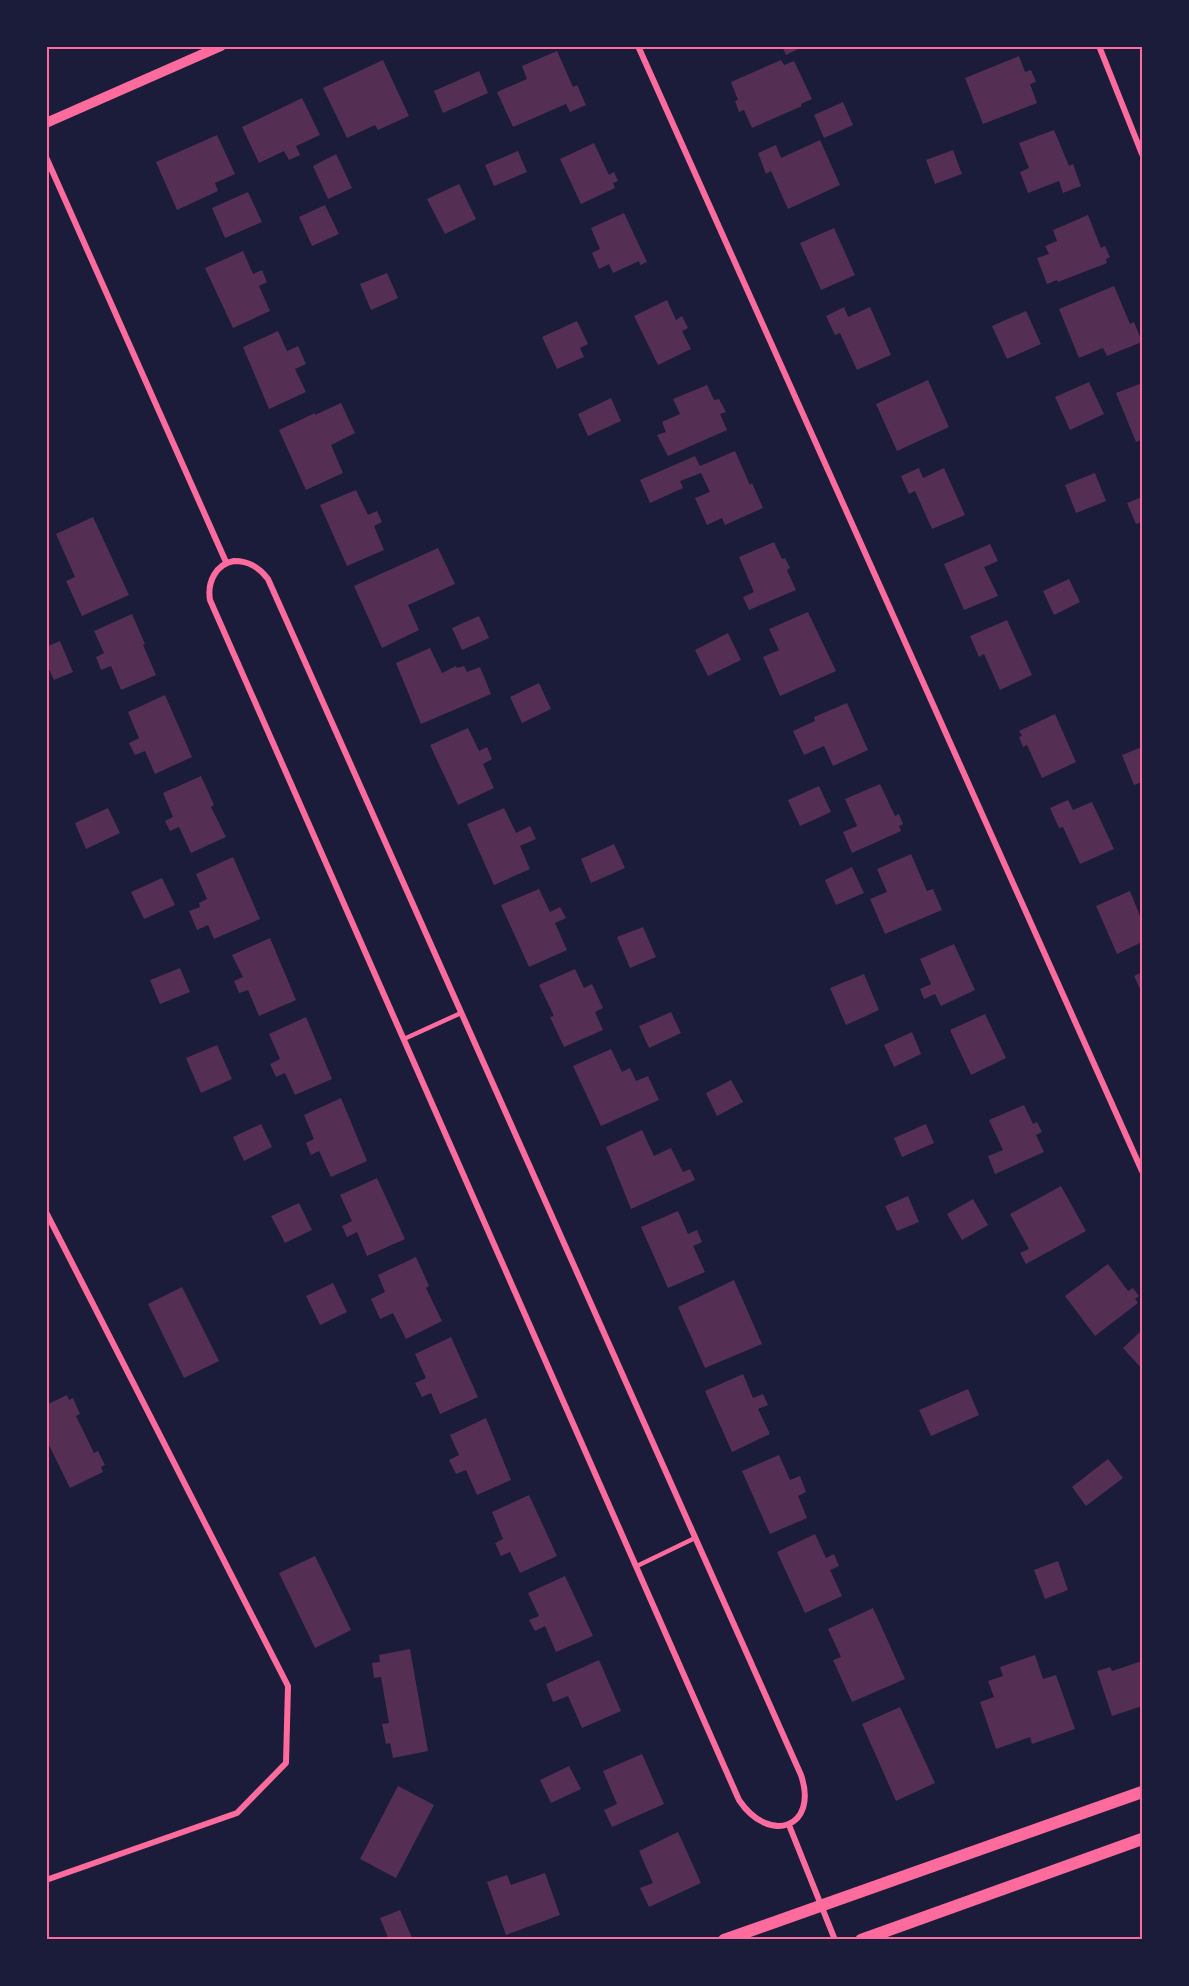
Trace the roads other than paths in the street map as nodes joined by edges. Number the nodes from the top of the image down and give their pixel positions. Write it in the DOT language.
graph roads {
  1 [pos="221,46"];
  2 [pos="638,46"];
  3 [pos="1099,46"];
  4 [pos="46,123"];
  5 [pos="1143,154"];
  6 [pos="46,157"];
  7 [pos="226,562"];
  8 [pos="461,1013"];
  9 [pos="404,1039"];
  10 [pos="1143,1172"];
  11 [pos="46,1212"];
  12 [pos="695,1538"];
  13 [pos="637,1566"];
  14 [pos="1143,1792"];
  15 [pos="789,1825"];
  16 [pos="1143,1839"];
  17 [pos="46,1880"];
  18 [pos="822,1905"];
  19 [pos="724,1940"];
  20 [pos="835,1940"];
  21 [pos="861,1940"];
  1 -- 4 [label="street"];
  2 -- 10 [label="street"];
  3 -- 5 [label="street"];
  6 -- 7 [label="street"];
  7 -- 8 [label="street"];
  7 -- 9 [label="street"];
  8 -- 9 [label="lane"];
  8 -- 12 [label="street"];
  9 -- 13 [label="street"];
  11 -- 17 [label="street"];
  12 -- 13 [label="lane"];
  12 -- 15 [label="street"];
  13 -- 15 [label="street"];
  14 -- 18 [label="main road"];
  15 -- 18 [label="street"];
  16 -- 21 [label="main road"];
  18 -- 19 [label="main road"];
  18 -- 20 [label="street"];
}
